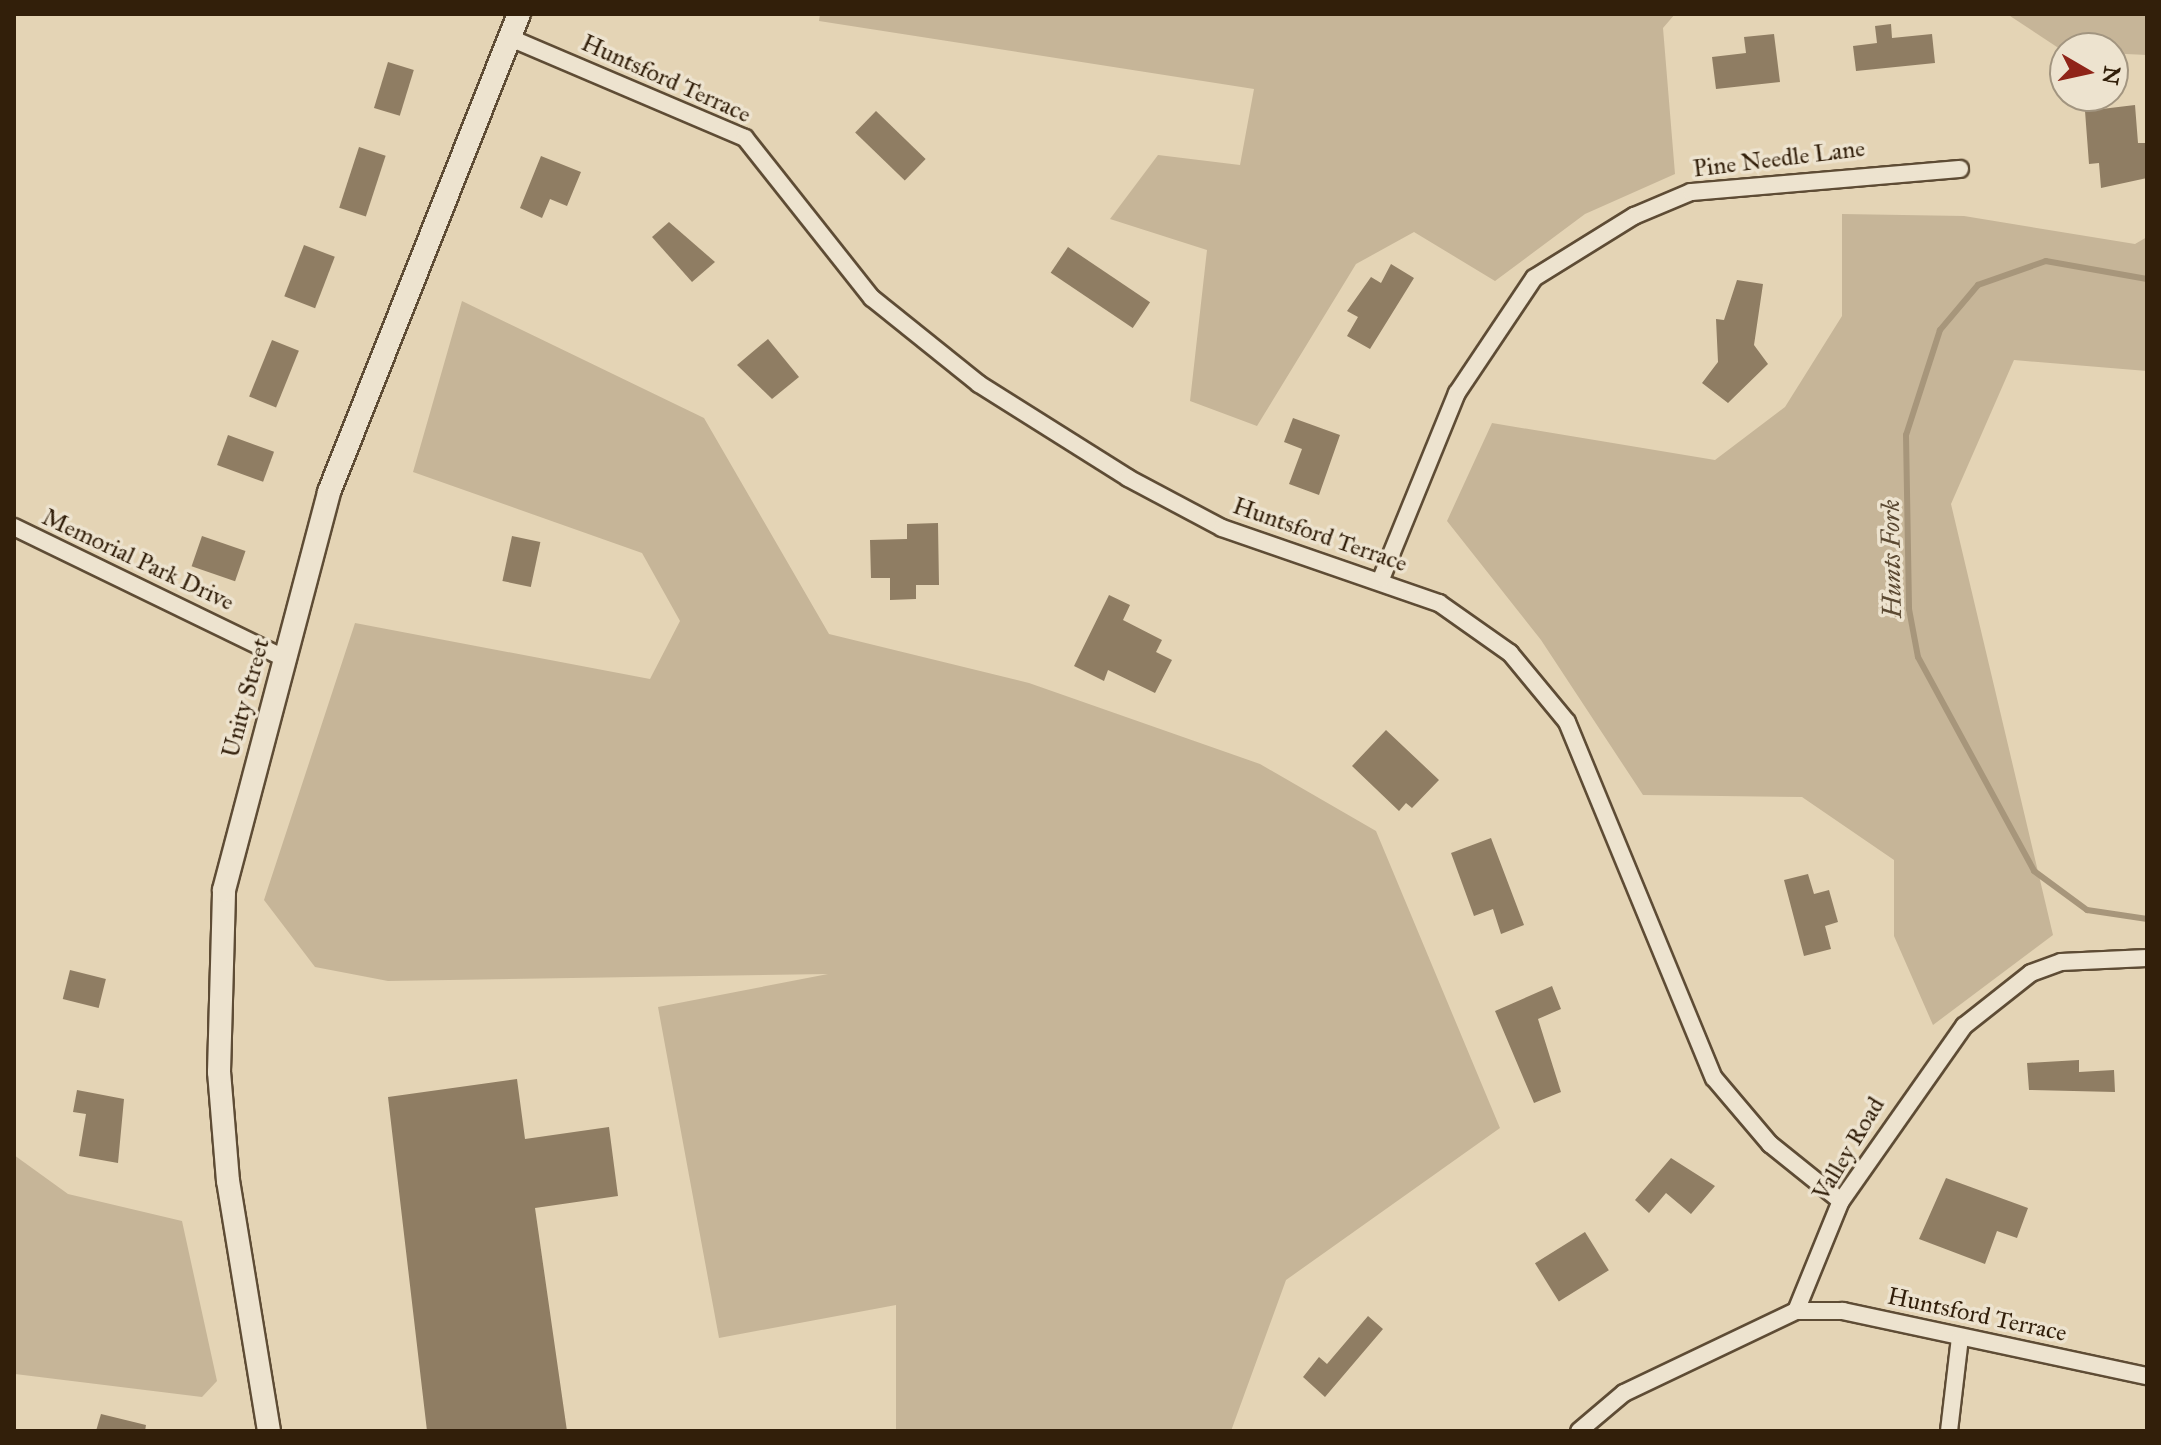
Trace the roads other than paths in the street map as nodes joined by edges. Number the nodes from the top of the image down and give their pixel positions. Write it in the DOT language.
graph roads {
  1 [pos="519,14"];
  2 [pos="515,40"];
  3 [pos="1960,169"];
  4 [pos="14,527"];
  5 [pos="1381,579"];
  6 [pos="284,658"];
  7 [pos="2147,958"];
  8 [pos="1841,1201"];
  9 [pos="1796,1311"];
  10 [pos="1960,1338"];
  11 [pos="2147,1376"];
  12 [pos="269,1431"];
  13 [pos="1579,1431"];
  14 [pos="1949,1431"];
  1 -- 2 [label="street, Unity Street"];
  2 -- 5 [label="street, Huntsford Terrace"];
  2 -- 6 [label="street, Unity Street"];
  3 -- 5 [label="street, Pine Needle Lane"];
  4 -- 6 [label="street, Memorial Park Drive"];
  5 -- 8 [label="street, Huntsford Terrace"];
  6 -- 12 [label="street, Unity Street"];
  7 -- 8 [label="street, Valley Road"];
  8 -- 9 [label="street, Valley Road"];
  9 -- 10 [label="street, Huntsford Terrace"];
  9 -- 13 [label="street"];
  10 -- 11 [label="street, Huntsford Terrace"];
  10 -- 14 [label="street"];
}
